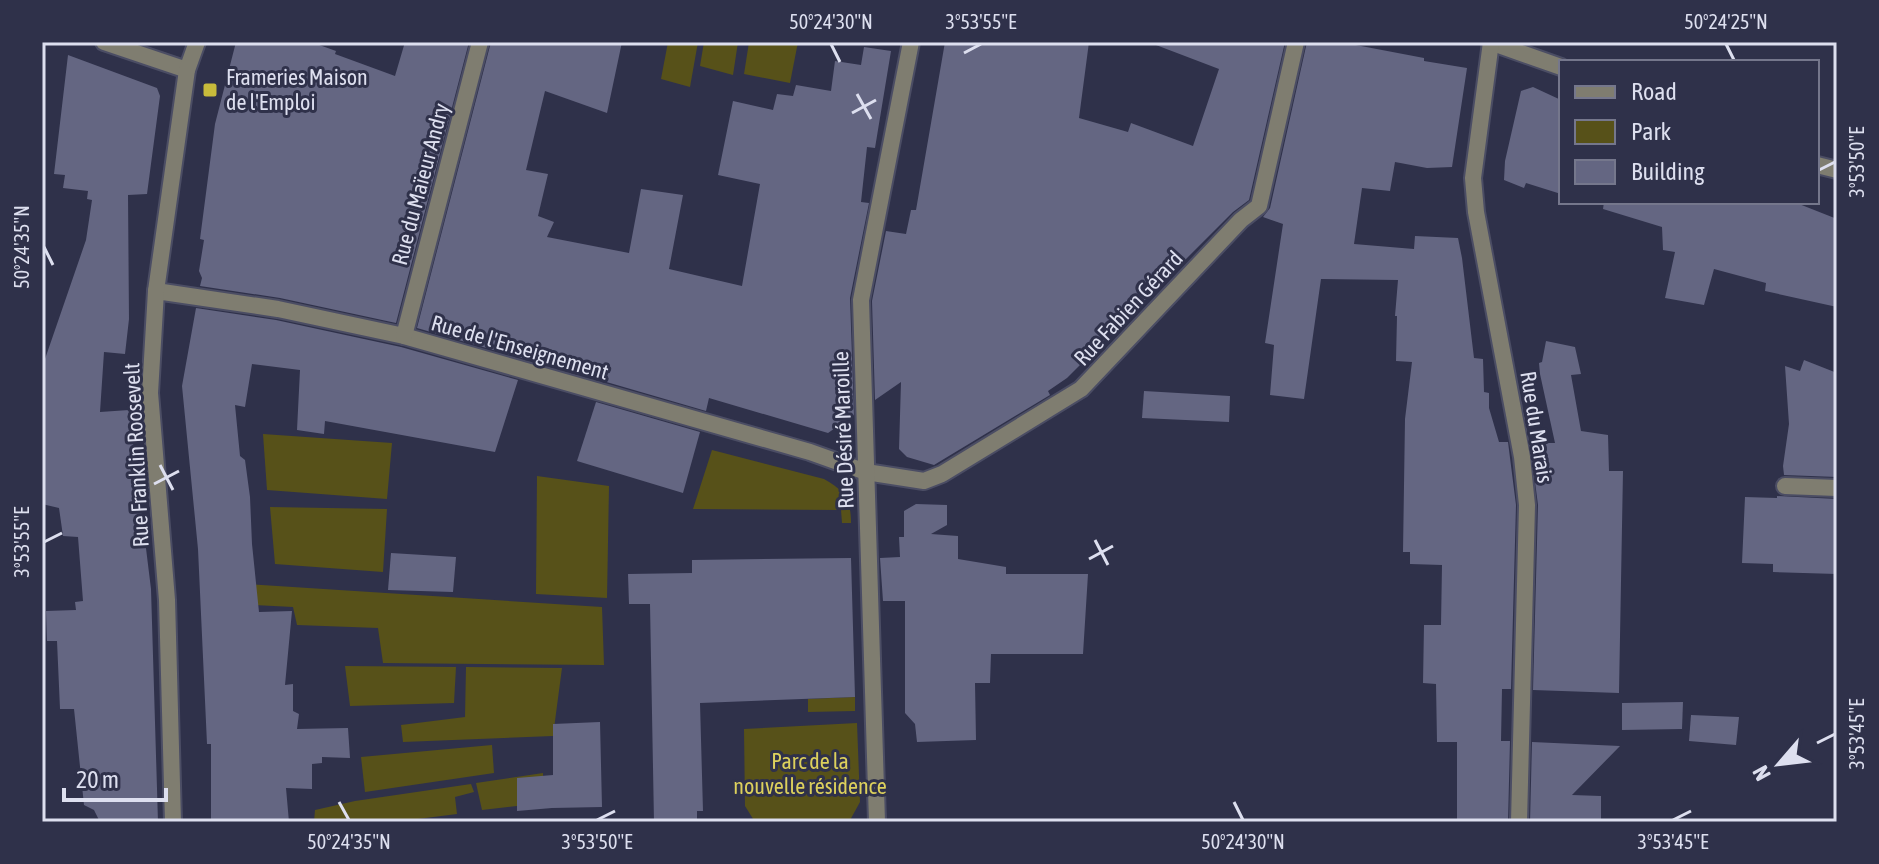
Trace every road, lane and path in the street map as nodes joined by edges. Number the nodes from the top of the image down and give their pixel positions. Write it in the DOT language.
graph roads {
  1 [pos="104,42"];
  2 [pos="197,42"];
  3 [pos="480,42"];
  4 [pos="911,42"];
  5 [pos="1296,42"];
  6 [pos="1490,42"];
  7 [pos="1559,66"];
  8 [pos="187,70"];
  9 [pos="156,291"];
  10 [pos="404,336"];
  11 [pos="866,472"];
  12 [pos="1785,486"];
  13 [pos="1837,488"];
  14 [pos="173,822"];
  15 [pos="877,822"];
  16 [pos="1519,822"];
  1 -- 8 [label="street"];
  2 -- 8 [label="street, Rue Franklin Roosevelt"];
  3 -- 10 [label="street, Rue du Maïeur Andry"];
  4 -- 11 [label="street, Rue Désiré Maroille"];
  5 -- 11 [label="street, Rue Fabien Gérard"];
  6 -- 7 [label="street"];
  6 -- 16 [label="street, Rue du Marais"];
  8 -- 9 [label="street, Rue Franklin Roosevelt"];
  9 -- 10 [label="street, Rue de l'Enseignement"];
  9 -- 14 [label="street, Rue Franklin Roosevelt"];
  10 -- 11 [label="street, Rue de l'Enseignement"];
  11 -- 15 [label="street, Rue Désiré Maroille"];
  12 -- 13 [label="street"];
}
